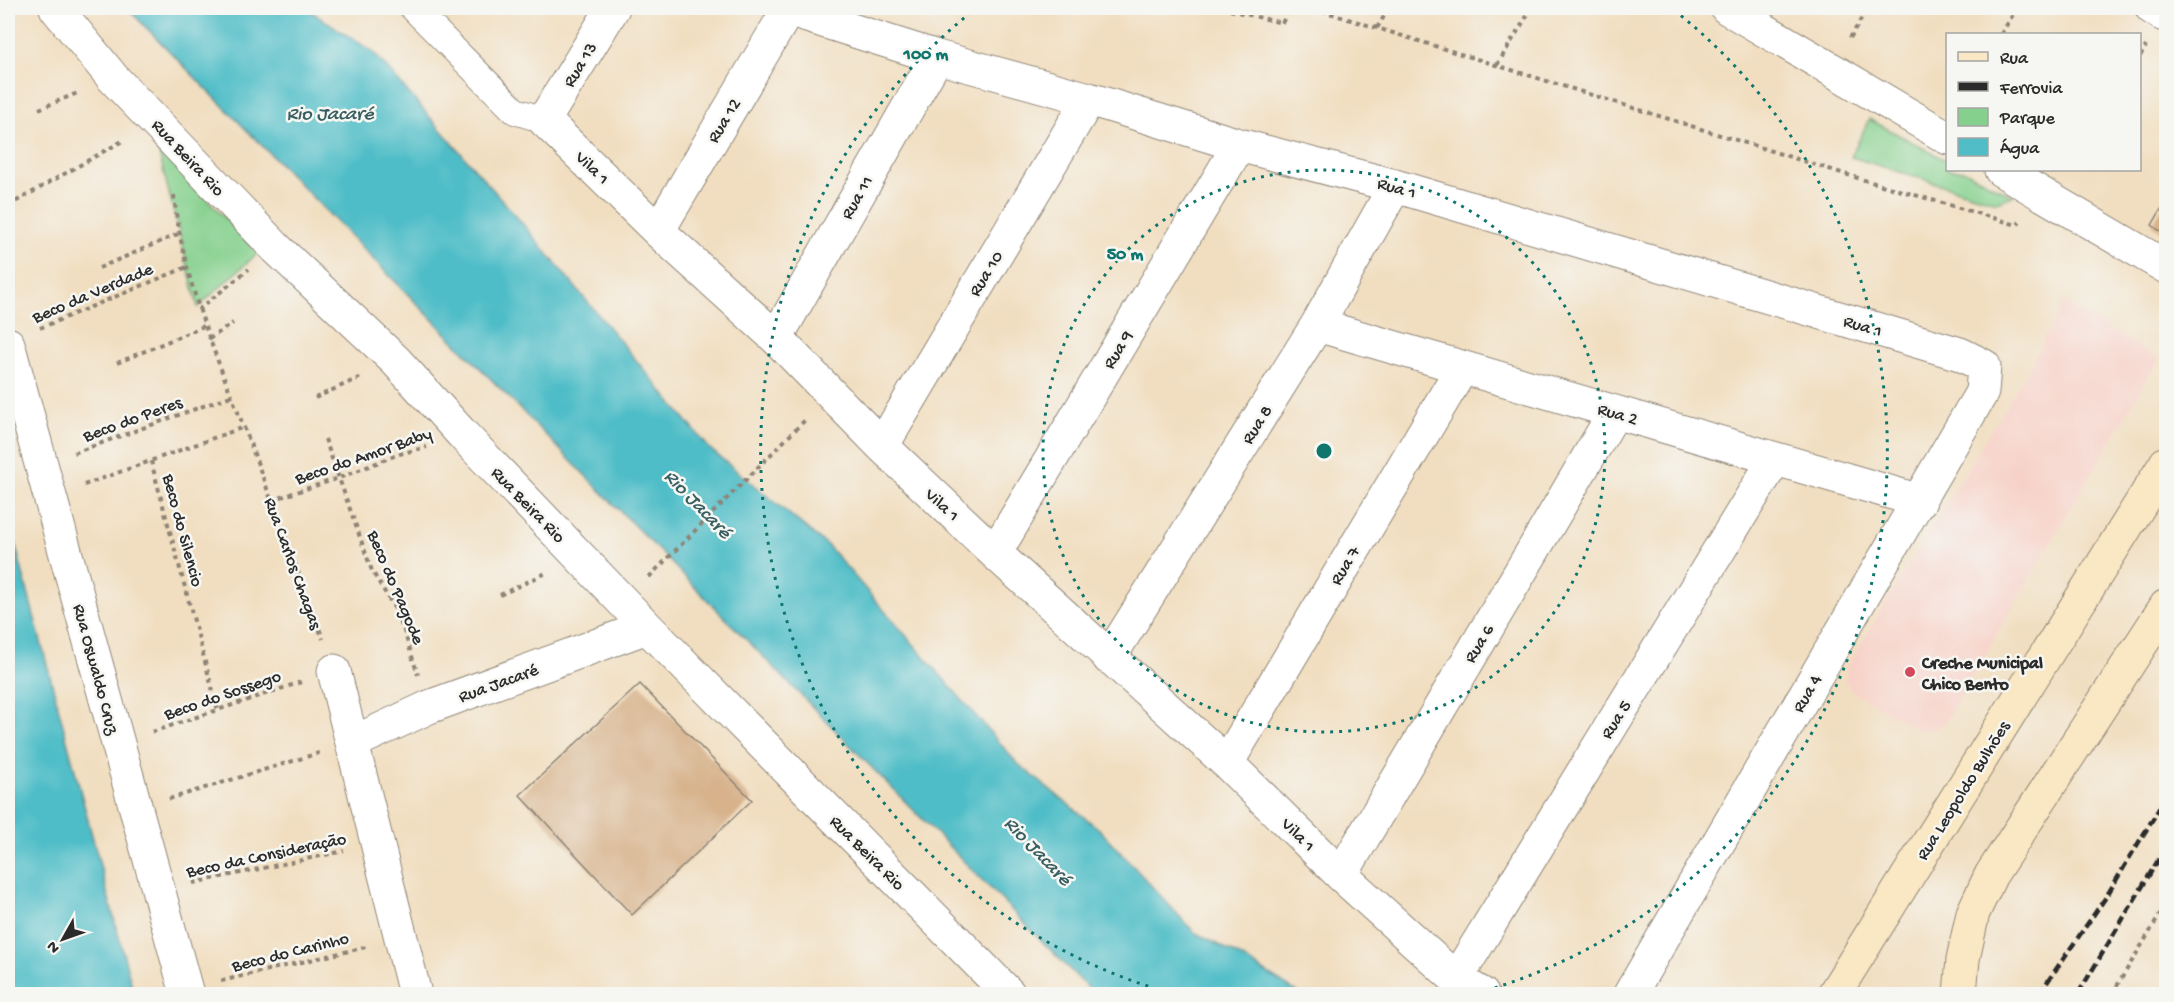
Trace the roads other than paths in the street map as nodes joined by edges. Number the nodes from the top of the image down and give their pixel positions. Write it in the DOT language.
graph roads {
  1 [pos="56,8"];
  2 [pos="413,8"];
  3 [pos="613,8"];
  4 [pos="1727,8"];
  5 [pos="2152,8"];
  6 [pos="785,9"];
  7 [pos="2166,11"];
  8 [pos="937,57"];
  9 [pos="1089,99"];
  10 [pos="544,120"];
  11 [pos="1946,137"];
  12 [pos="1239,145"];
  13 [pos="2003,171"];
  14 [pos="1395,186"];
  15 [pos="658,231"];
  16 [pos="2166,267"];
  17 [pos="1317,325"];
  18 [pos="776,338"];
  19 [pos="8,344"];
  20 [pos="1462,368"];
  21 [pos="1982,392"];
  22 [pos="1615,412"];
  23 [pos="882,446"];
  24 [pos="1775,459"];
  25 [pos="2166,463"];
  26 [pos="1920,501"];
  27 [pos="995,553"];
  28 [pos="2166,606"];
  29 [pos="646,627"];
  30 [pos="1109,658"];
  31 [pos="334,670"];
  32 [pos="352,743"];
  33 [pos="1227,763"];
  34 [pos="1341,875"];
  35 [pos="1469,987"];
  36 [pos="187,992"];
  37 [pos="415,994"];
  38 [pos="1009,994"];
  39 [pos="1630,994"];
  40 [pos="1834,994"];
  41 [pos="1960,994"];
  1 -- 29 [label="street, Rua Beira Rio"];
  2 -- 10 [label="street, Vila 1"];
  3 -- 10 [label="street, Rua 13"];
  4 -- 11 [label="street"];
  5 -- 7 [label="street"];
  6 -- 8 [label="street, Rua 1"];
  6 -- 15 [label="street, Rua 12"];
  8 -- 9 [label="street, Rua 1"];
  8 -- 18 [label="street, Rua 11"];
  9 -- 12 [label="street, Rua 1"];
  9 -- 23 [label="street, Rua 10"];
  10 -- 15 [label="street, Vila 1"];
  12 -- 14 [label="street, Rua 1"];
  12 -- 27 [label="street, Rua 9"];
  13 -- 16 [label="street"];
  14 -- 17 [label="street, Rua 8"];
  14 -- 21 [label="street, Rua 1"];
  15 -- 18 [label="street, Vila 1"];
  17 -- 20 [label="street, Rua 2"];
  17 -- 30 [label="street, Rua 8"];
  18 -- 23 [label="street, Vila 1"];
  19 -- 36 [label="street, Rua Oswaldo Cruz"];
  20 -- 22 [label="street, Rua 2"];
  20 -- 33 [label="street, Rua 7"];
  21 -- 26 [label="street, Rua 4"];
  22 -- 24 [label="street, Rua 2"];
  22 -- 34 [label="street, Rua 6"];
  23 -- 27 [label="street, Vila 1"];
  24 -- 26 [label="street, Rua 2"];
  24 -- 35 [label="street, Rua 5"];
  25 -- 40 [label="main road, Rua Leopoldo Bulhões"];
  26 -- 39 [label="street, Rua 4"];
  27 -- 30 [label="street, Vila 1"];
  28 -- 41 [label="main road"];
  29 -- 32 [label="street, Rua Jacaré"];
  29 -- 38 [label="street, Rua Beira Rio"];
  30 -- 33 [label="street, Vila 1"];
  31 -- 32 [label="street"];
  32 -- 37 [label="street"];
  33 -- 34 [label="street, Vila 1"];
  34 -- 35 [label="street, Vila 1"];
}
